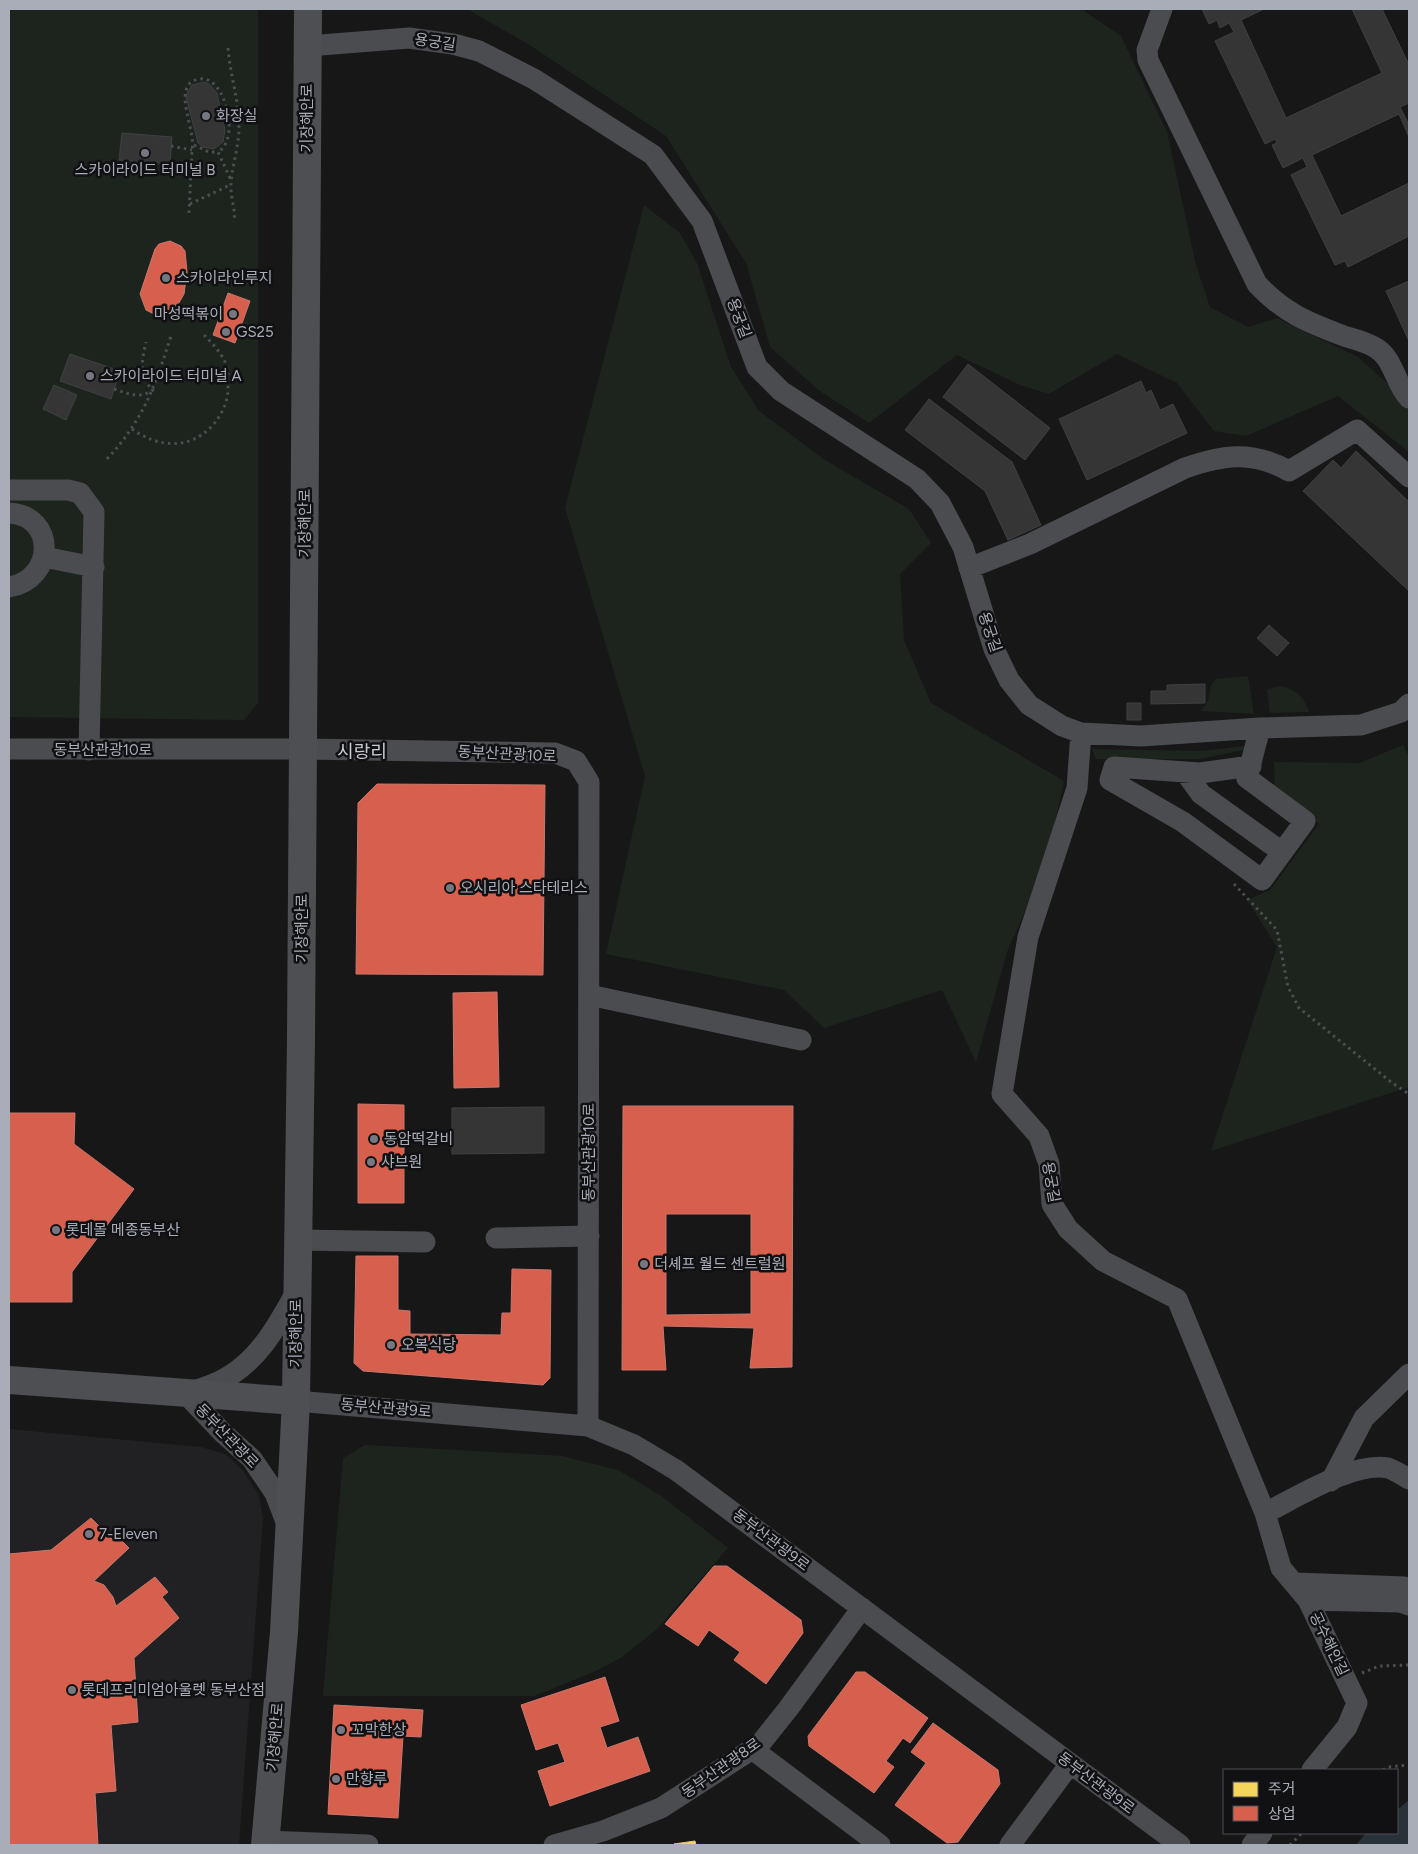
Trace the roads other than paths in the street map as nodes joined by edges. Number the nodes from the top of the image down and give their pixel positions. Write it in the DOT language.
graph roads {
  1 [pos="308,9"];
  2 [pos="1162,9"];
  3 [pos="308,46"];
  4 [pos="1409,398"];
  5 [pos="1409,477"];
  6 [pos="9,490"];
  7 [pos="9,512"];
  8 [pos="44,557"];
  9 [pos="94,567"];
  10 [pos="969,568"];
  11 [pos="9,587"];
  12 [pos="1409,704"];
  13 [pos="1260,728"];
  14 [pos="1081,734"];
  15 [pos="9,749"];
  16 [pos="303,749"];
  17 [pos="89,750"];
  18 [pos="1251,766"];
  19 [pos="1185,772"];
  20 [pos="1282,852"];
  21 [pos="589,995"];
  22 [pos="801,1040"];
  23 [pos="589,1236"];
  24 [pos="496,1238"];
  25 [pos="297,1240"];
  26 [pos="425,1242"];
  27 [pos="296,1292"];
  28 [pos="1409,1374"];
  29 [pos="9,1380"];
  30 [pos="186,1394"];
  31 [pos="296,1401"];
  32 [pos="588,1426"];
  33 [pos="1409,1479"];
  34 [pos="1331,1481"];
  35 [pos="1265,1513"];
  36 [pos="291,1534"];
  37 [pos="1295,1583"];
  38 [pos="1407,1596"];
  39 [pos="1308,1600"];
  40 [pos="862,1608"];
  41 [pos="752,1749"];
  42 [pos="1070,1764"];
  43 [pos="1313,1769"];
  44 [pos="1261,1834"];
  45 [pos="265,1843"];
  46 [pos="368,1845"];
  47 [pos="554,1845"];
  48 [pos="880,1845"];
  49 [pos="1010,1845"];
  50 [pos="1180,1845"];
  51 [pos="1252,1845"];
  1 -- 3 [label="main road, 기장해안로"];
  2 -- 4 [label="street"];
  3 -- 10 [label="street, 용궁길"];
  3 -- 16 [label="main road, 기장해안로"];
  5 -- 10 [label="street"];
  6 -- 9 [label="street"];
  7 -- 8 [label="street"];
  8 -- 9 [label="street"];
  8 -- 11 [label="street"];
  9 -- 17 [label="street"];
  10 -- 14 [label="street, 용궁길"];
  12 -- 13 [label="street, 용궁길"];
  13 -- 14 [label="street, 용궁길"];
  13 -- 18 [label="street"];
  14 -- 35 [label="street, 용궁길"];
  15 -- 17 [label="street, 동부산관광10로"];
  16 -- 17 [label="street, 동부산관광10로"];
  16 -- 21 [label="street, 동부산관광10로"];
  16 -- 25 [label="main road, 기장해안로"];
  18 -- 19 [label="street"];
  18 -- 20 [label="street"];
  19 -- 20 [label="street"];
  19 -- 20 [label="street"];
  21 -- 22 [label="street"];
  21 -- 23 [label="street, 동부산관광10로"];
  23 -- 24 [label="street"];
  23 -- 32 [label="street, 동부산관광10로"];
  25 -- 26 [label="street"];
  25 -- 27 [label="main road, 기장해안로"];
  27 -- 30 [label="street, 동부산관광로"];
  27 -- 31 [label="main road, 기장해안로"];
  28 -- 34 [label="street"];
  29 -- 30 [label="main road, 동부산관광로"];
  30 -- 31 [label="main road, 동부산관광로"];
  30 -- 36 [label="street, 동부산관광로"];
  31 -- 32 [label="street, 동부산관광9로"];
  31 -- 36 [label="main road, 기장해안로"];
  32 -- 40 [label="street, 동부산관광9로"];
  33 -- 34 [label="street"];
  34 -- 35 [label="street"];
  35 -- 37 [label="street, 공수해안길"];
  36 -- 45 [label="main road, 기장해안로"];
  37 -- 38 [label="street"];
  37 -- 39 [label="street, 공수해안길"];
  38 -- 39 [label="street"];
  39 -- 43 [label="street, 공수해안길"];
  40 -- 41 [label="street, 동부산관광8로"];
  40 -- 42 [label="street, 동부산관광9로"];
  41 -- 47 [label="street, 동부산관광8로"];
  41 -- 48 [label="street"];
  42 -- 49 [label="street"];
  42 -- 50 [label="street, 동부산관광9로"];
  44 -- 51 [label="street"];
  45 -- 46 [label="street"];
}
